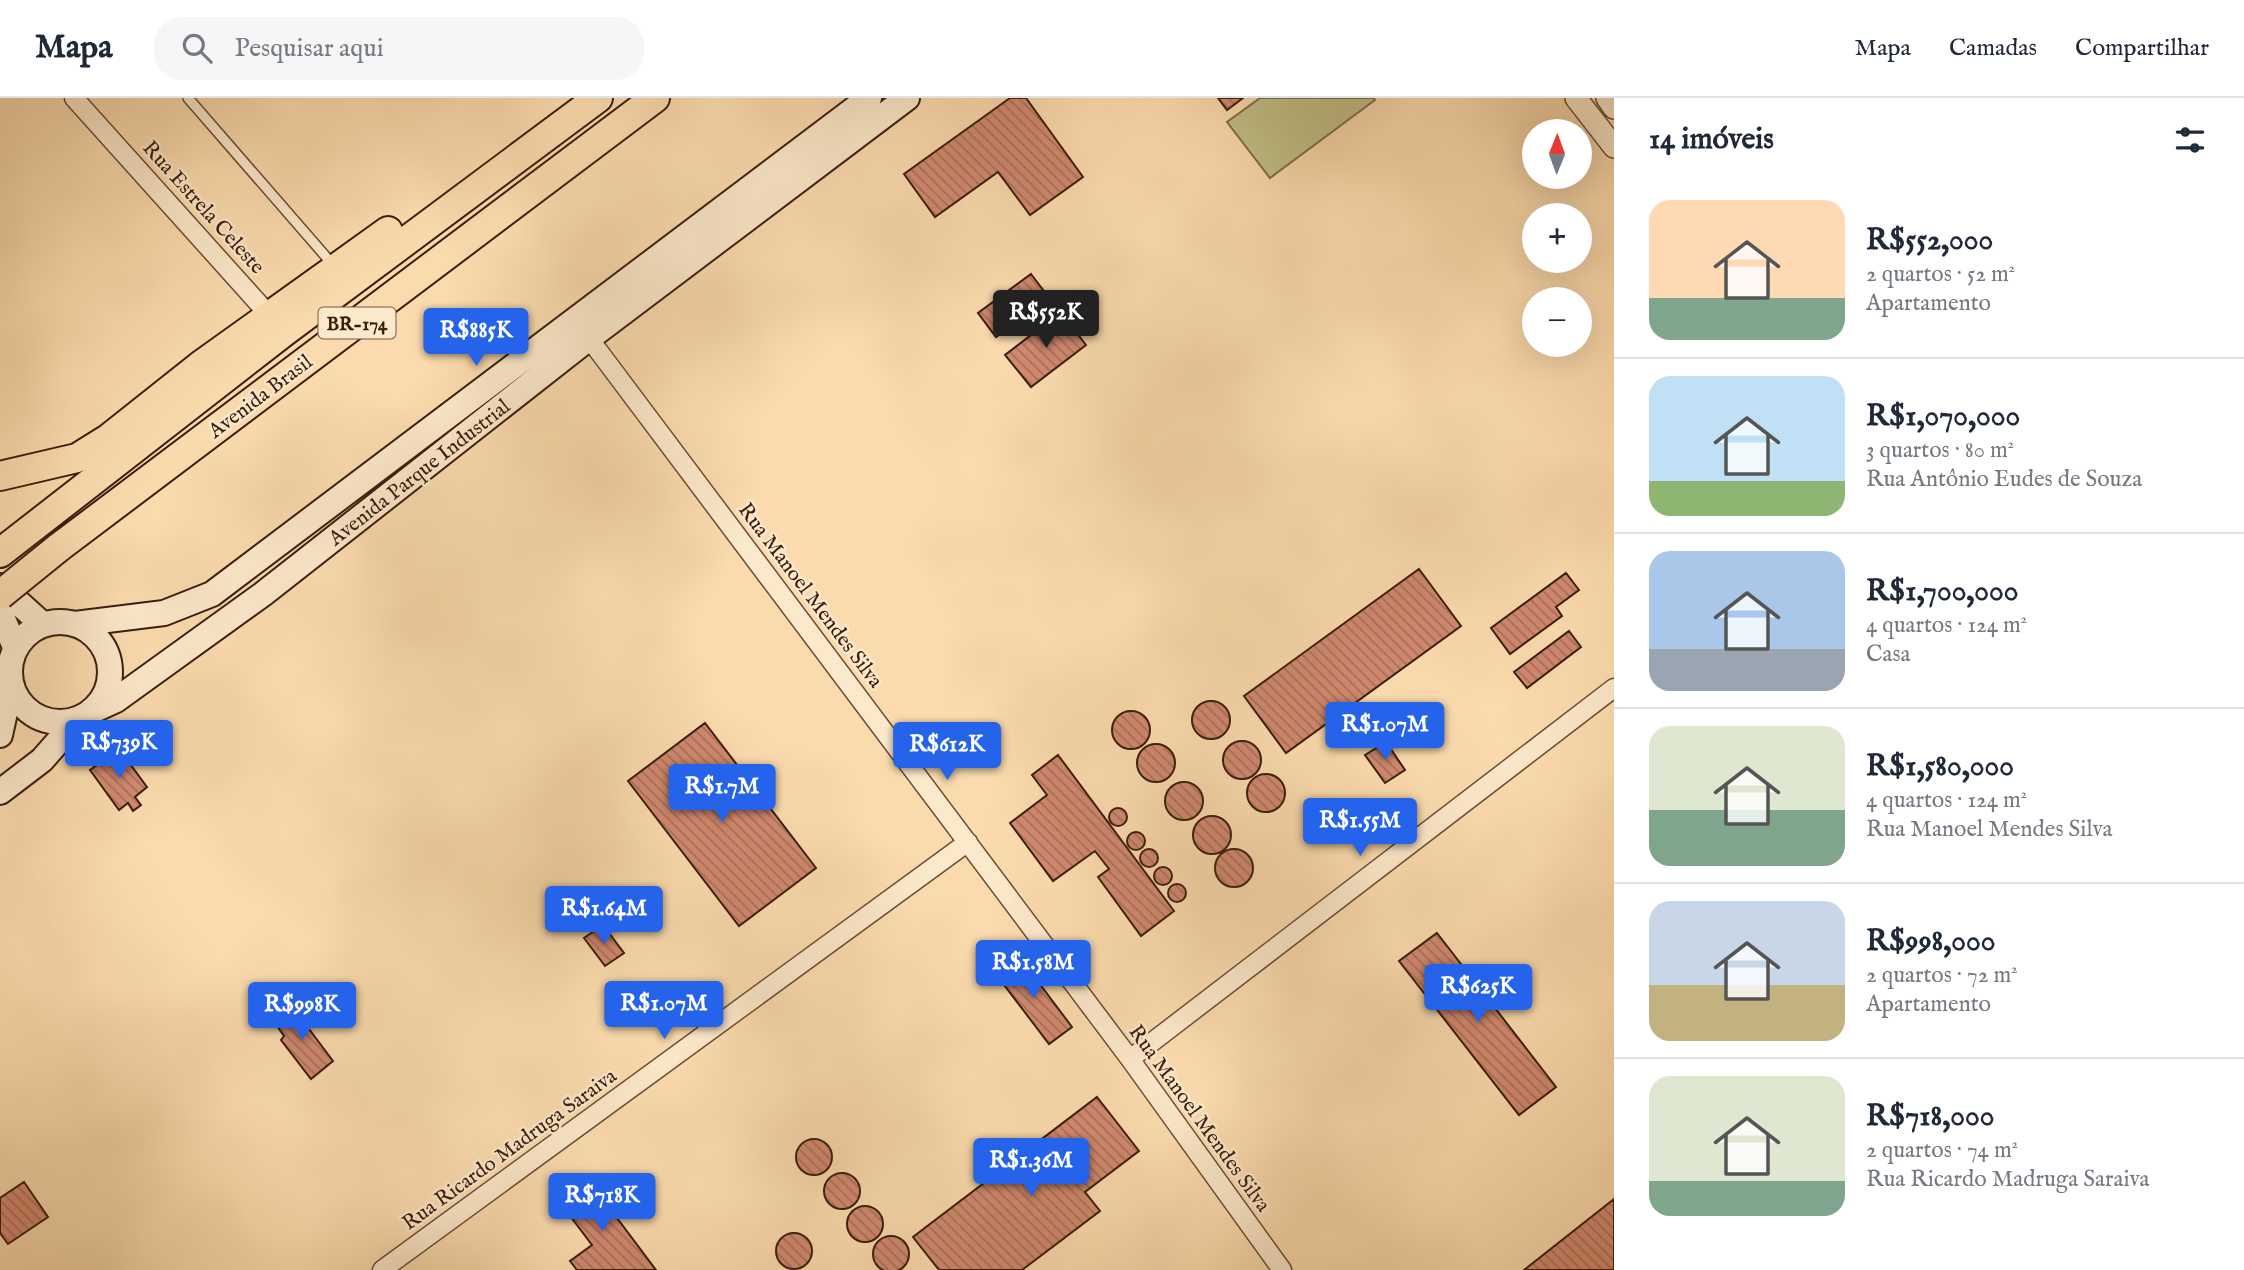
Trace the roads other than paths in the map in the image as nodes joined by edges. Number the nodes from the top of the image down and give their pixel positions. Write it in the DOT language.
graph roads {
  1 [pos="74,98"];
  2 [pos="188,98"];
  3 [pos="588,98"];
  4 [pos="598,98"];
  5 [pos="655,98"];
  6 [pos="869,98"];
  7 [pos="907,98"];
  8 [pos="1576,98"];
  9 [pos="1607,98"];
  10 [pos="1614,108"];
  11 [pos="848,128"];
  12 [pos="1614,147"];
  13 [pos="336,268"];
  14 [pos="270,316"];
  15 [pos="582,330"];
  16 [pos="0,476"];
  17 [pos="302,529"];
  18 [pos="319,550"];
  19 [pos="0,553"];
  20 [pos="0,586"];
  21 [pos="0,595"];
  22 [pos="0,612"];
  23 [pos="43,624"];
  24 [pos="75,624"];
  25 [pos="15,647"];
  26 [pos="11,685"];
  27 [pos="1614,688"];
  28 [pos="85,715"];
  29 [pos="0,735"];
  30 [pos="0,792"];
  31 [pos="968,842"];
  32 [pos="1130,1059"];
  33 [pos="382,1270"];
  34 [pos="1282,1270"];
  1 -- 14 [label="street, Rua Estrela Celeste"];
  2 -- 13 [label="lane"];
  3 -- 13 [label="highway, BR-174"];
  4 -- 19 [label="highway, Avenida Brasil / BR-174"];
  5 -- 21 [label="highway, Avenida Brasil / BR-174, bridge"];
  6 -- 11 [label="main road, Avenida Parque Industrial"];
  7 -- 11 [label="main road, Avenida Parque Industrial"];
  8 -- 12 [label="street"];
  9 -- 10 [label="street"];
  11 -- 15 [label="main road, Avenida Parque Industrial"];
  13 -- 14 [label="highway, BR-174"];
  14 -- 16 [label="highway, BR-174"];
  15 -- 17 [label="main road, Avenida Parque Industrial"];
  15 -- 18 [label="main road, Avenida Parque Industrial"];
  15 -- 31 [label="street, Rua Manoel Mendes Silva"];
  17 -- 18 [label="main road"];
  17 -- 24 [label="main road, Avenida Parque Industrial"];
  18 -- 28 [label="main road, Avenida Parque Industrial"];
  20 -- 23 [label="main road"];
  22 -- 25 [label="main road"];
  23 -- 24 [label="main road"];
  23 -- 25 [label="main road"];
  24 -- 28 [label="main road"];
  25 -- 26 [label="main road"];
  26 -- 28 [label="main road"];
  26 -- 29 [label="main road"];
  27 -- 32 [label="street"];
  28 -- 30 [label="main road, Avenida Parque Industrial"];
  31 -- 32 [label="street, Rua Manoel Mendes Silva"];
  31 -- 33 [label="street, Rua Ricardo Madruga Saraiva"];
  32 -- 34 [label="street, Rua Manoel Mendes Silva"];
}
